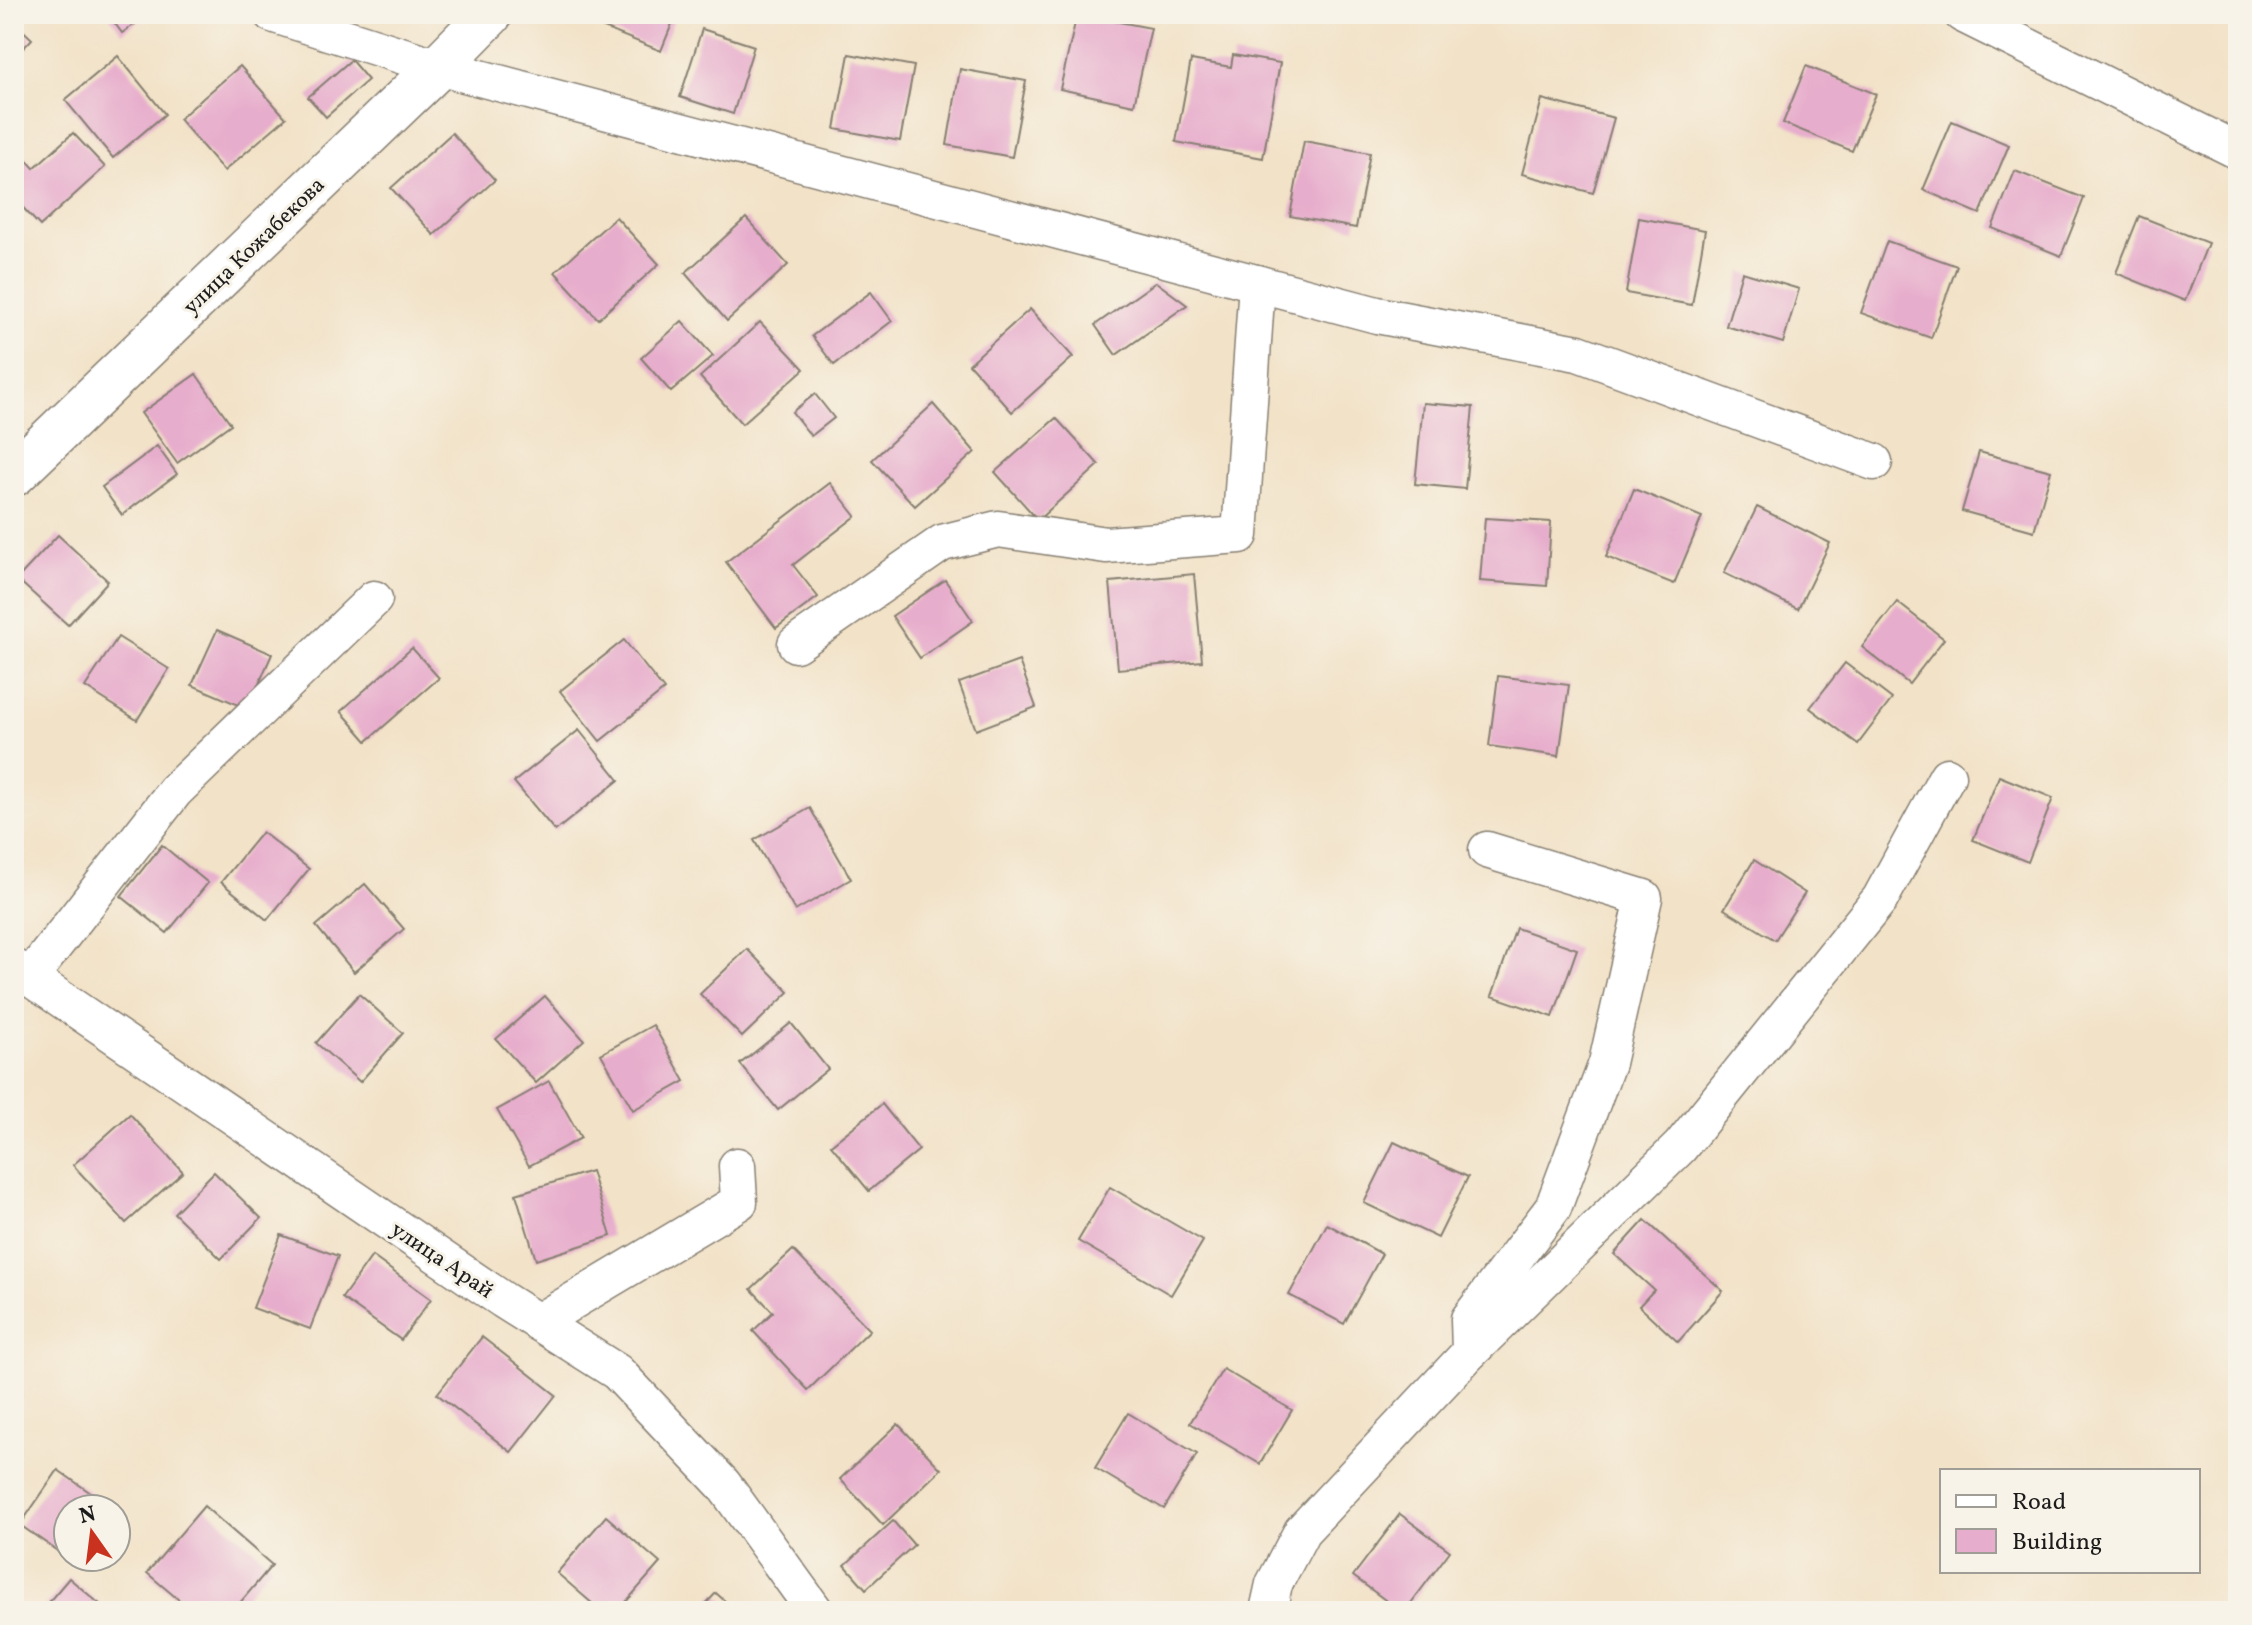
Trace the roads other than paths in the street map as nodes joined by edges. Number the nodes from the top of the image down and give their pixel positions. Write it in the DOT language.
graph roads {
  1 [pos="272,14"];
  2 [pos="490,14"];
  3 [pos="1962,14"];
  4 [pos="438,67"];
  5 [pos="2238,151"];
  6 [pos="1257,283"];
  7 [pos="1874,462"];
  8 [pos="14,474"];
  9 [pos="374,599"];
  10 [pos="796,644"];
  11 [pos="1947,776"];
  12 [pos="1487,850"];
  13 [pos="22,972"];
  14 [pos="737,1166"];
  15 [pos="538,1322"];
  16 [pos="1470,1352"];
  17 [pos="815,1611"];
  18 [pos="1268,1611"];
  1 -- 4 [label="street"];
  2 -- 4 [label="main road, улица Кожабекова"];
  3 -- 5 [label="street"];
  4 -- 6 [label="street"];
  4 -- 8 [label="main road, улица Кожабекова"];
  6 -- 7 [label="street"];
  6 -- 10 [label="street"];
  9 -- 13 [label="street"];
  11 -- 16 [label="street"];
  12 -- 16 [label="street"];
  13 -- 15 [label="street, улица Арай"];
  14 -- 15 [label="street"];
  15 -- 17 [label="street, улица Арай"];
  16 -- 18 [label="street"];
}
